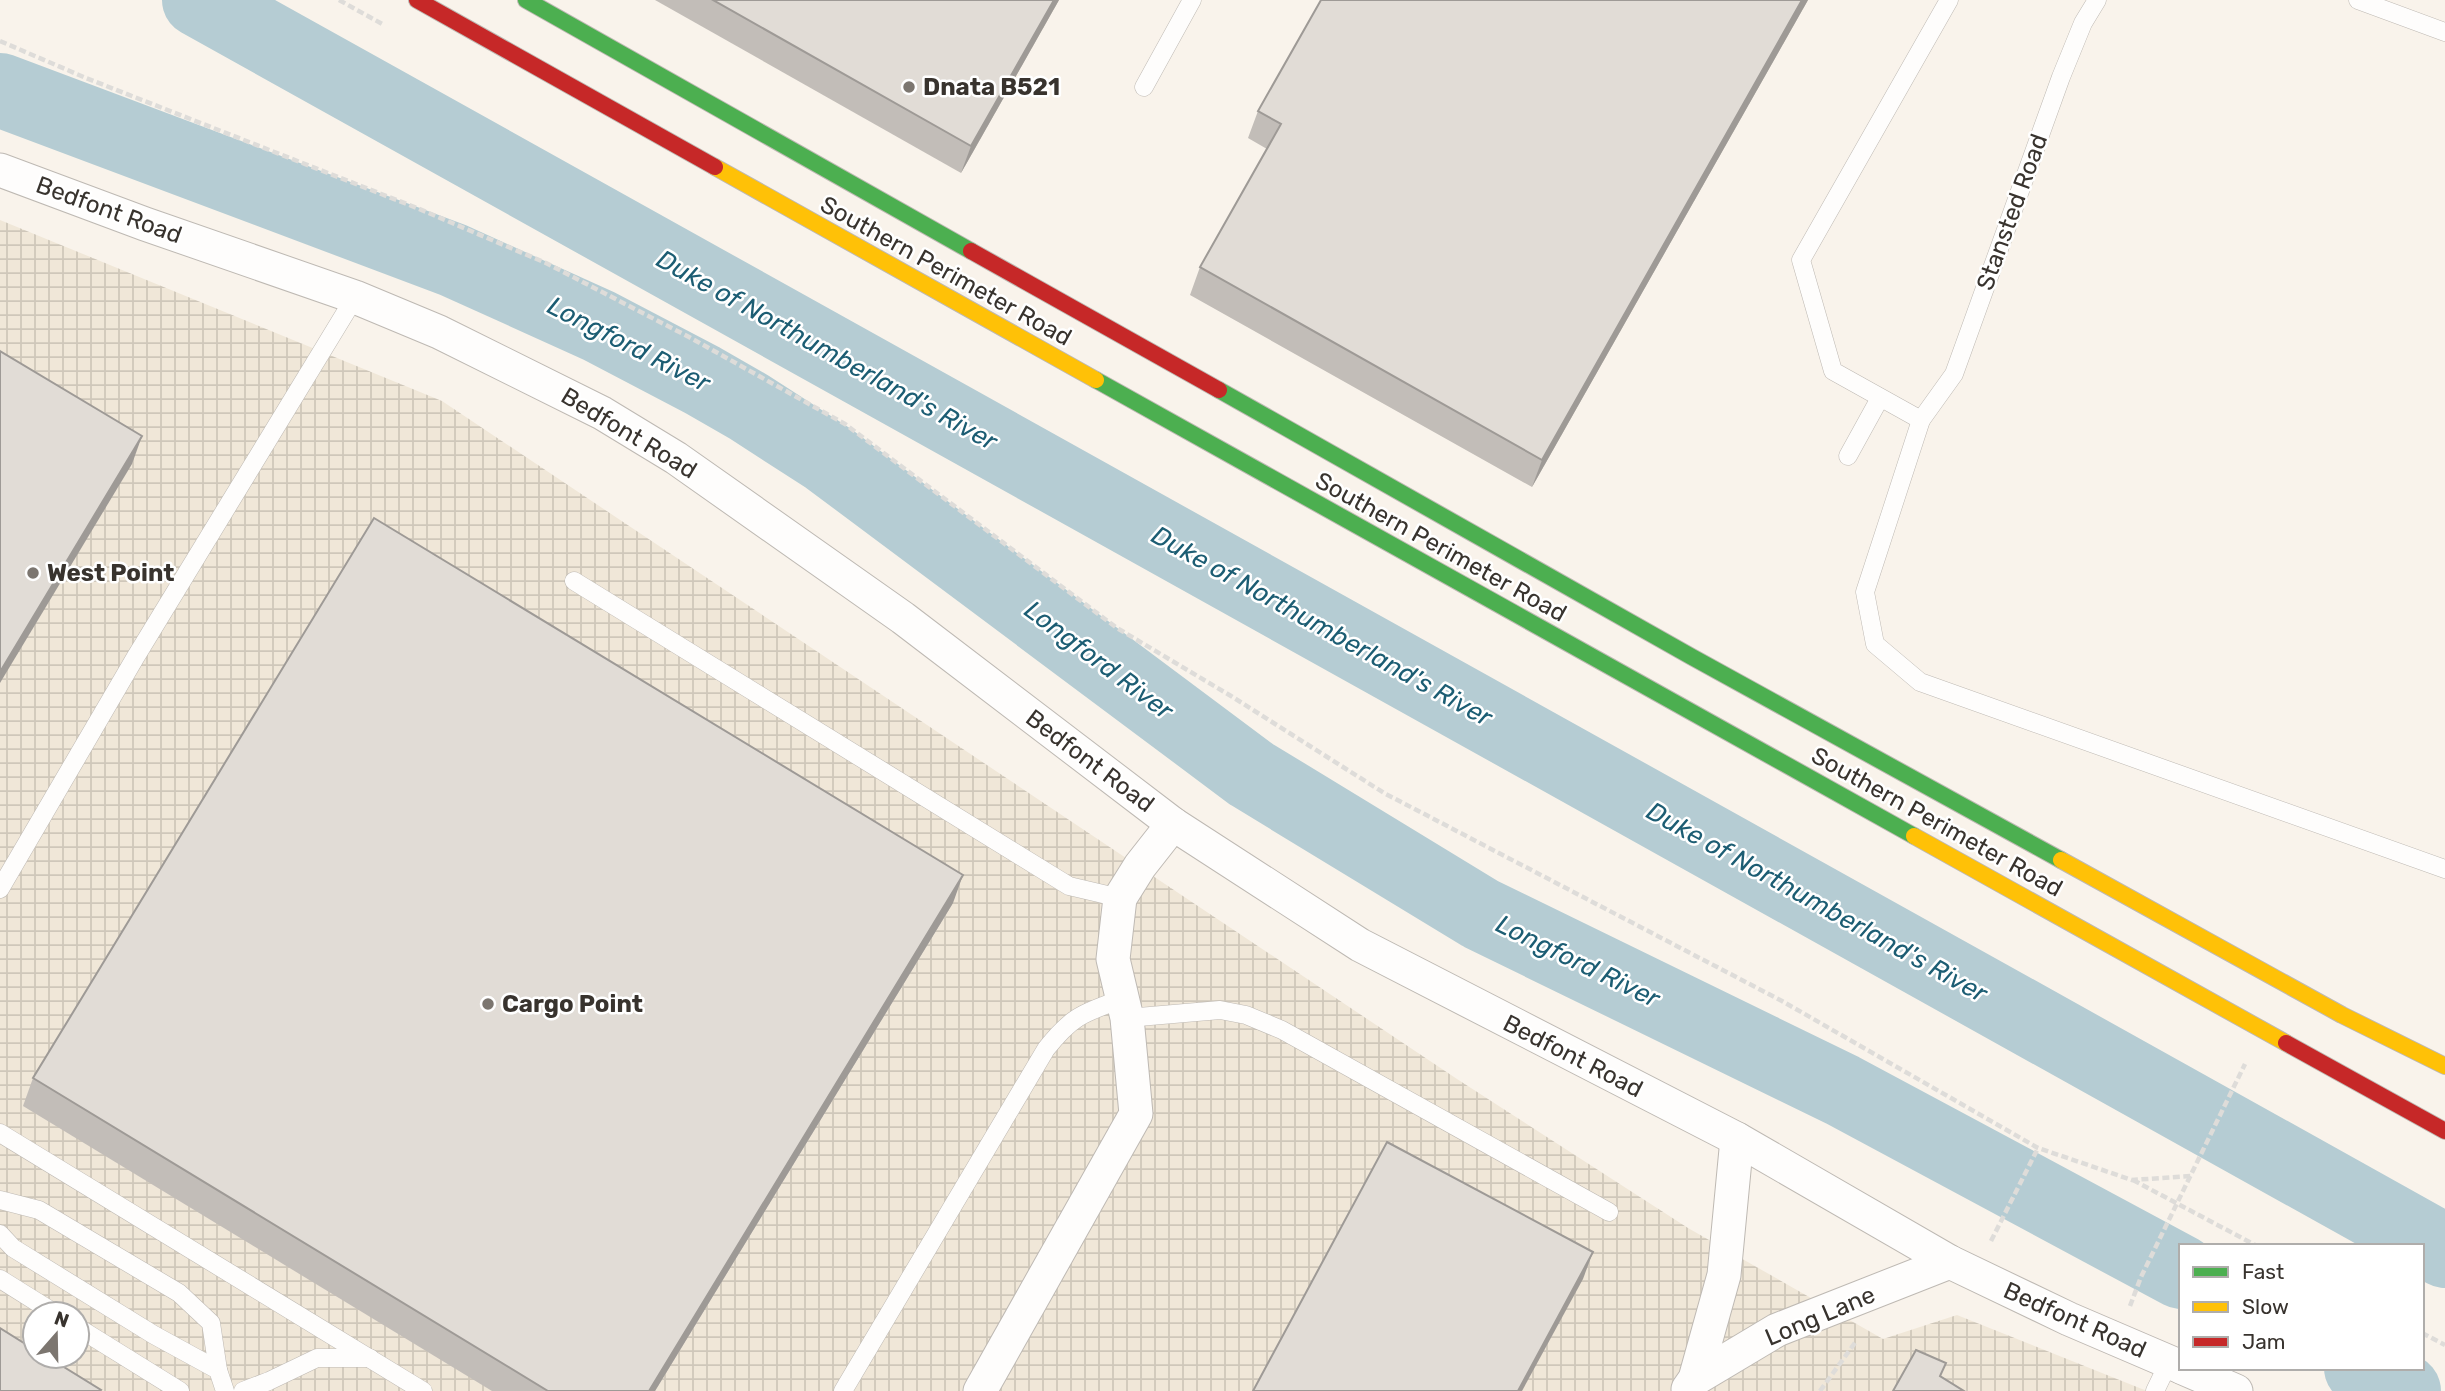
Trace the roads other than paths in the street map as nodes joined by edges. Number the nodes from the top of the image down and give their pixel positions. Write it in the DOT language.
graph roads {
  1 [pos="417,0"];
  2 [pos="526,0"];
  3 [pos="1192,0"];
  4 [pos="1949,0"];
  5 [pos="2097,0"];
  6 [pos="2358,0"];
  7 [pos="2445,32"];
  8 [pos="1144,87"];
  9 [pos="0,170"];
  10 [pos="355,297"];
  11 [pos="1880,398"];
  12 [pos="1921,420"];
  13 [pos="1848,456"];
  14 [pos="574,581"];
  15 [pos="1173,824"];
  16 [pos="2445,869"];
  17 [pos="0,889"];
  18 [pos="1121,898"];
  19 [pos="1124,1008"];
  20 [pos="2445,1066"];
  21 [pos="2445,1131"];
  22 [pos="0,1133"];
  23 [pos="1737,1139"];
  24 [pos="0,1200"];
  25 [pos="1609,1212"];
  26 [pos="0,1234"];
  27 [pos="1950,1262"];
  28 [pos="0,1279"];
  29 [pos="34,1300"];
  30 [pos="91,1336"];
  31 [pos="370,1358"];
  32 [pos="218,1370"];
  33 [pos="2172,1372"];
  34 [pos="1691,1385"];
  35 [pos="180,1391"];
  36 [pos="226,1391"];
  37 [pos="243,1391"];
  38 [pos="423,1391"];
  39 [pos="843,1391"];
  40 [pos="980,1391"];
  41 [pos="2236,1391"];
  1 -- 21 [label="street, Southern Perimeter Road"];
  2 -- 20 [label="street, Southern Perimeter Road"];
  3 -- 8 [label="lane"];
  4 -- 11 [label="lane"];
  5 -- 12 [label="lane, Stansted Road"];
  6 -- 7 [label="lane"];
  9 -- 10 [label="street, Bedfont Road"];
  10 -- 15 [label="street, Bedfont Road"];
  10 -- 17 [label="lane"];
  11 -- 12 [label="lane"];
  11 -- 13 [label="lane"];
  12 -- 16 [label="lane, Stansted Road"];
  14 -- 18 [label="lane"];
  15 -- 18 [label="street"];
  15 -- 23 [label="street, Bedfont Road"];
  18 -- 19 [label="street"];
  19 -- 25 [label="lane"];
  19 -- 39 [label="lane"];
  19 -- 40 [label="street"];
  22 -- 31 [label="lane"];
  23 -- 27 [label="street, Bedfont Road"];
  23 -- 34 [label="street, Long Lane"];
  24 -- 32 [label="lane"];
  26 -- 32 [label="lane"];
  27 -- 33 [label="street, Bedfont Road"];
  27 -- 34 [label="street, Long Lane"];
  28 -- 29 [label="lane"];
  30 -- 35 [label="lane"];
  31 -- 37 [label="lane"];
  31 -- 38 [label="lane"];
  32 -- 36 [label="lane"];
  33 -- 41 [label="street, Bedfont Road"];
}
